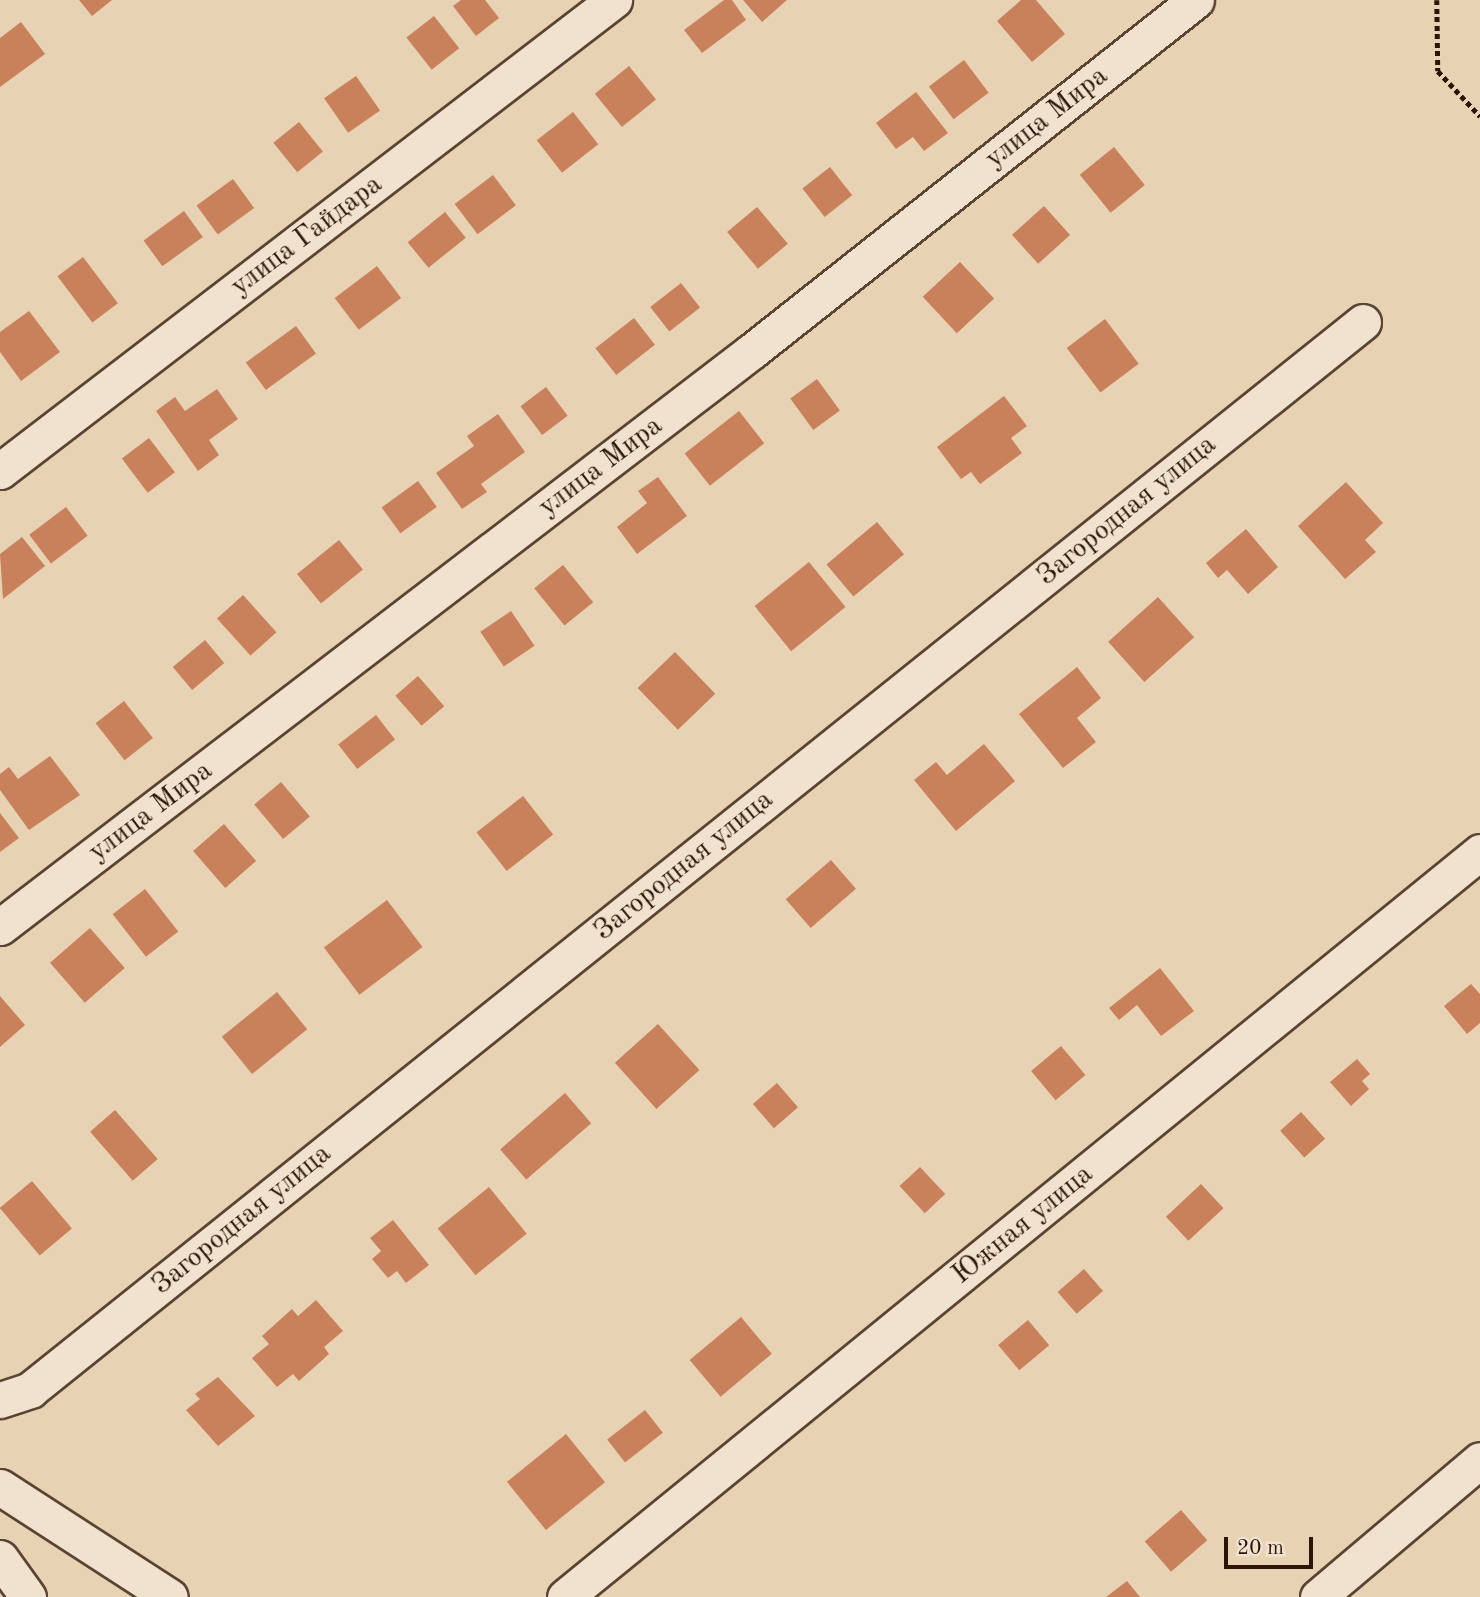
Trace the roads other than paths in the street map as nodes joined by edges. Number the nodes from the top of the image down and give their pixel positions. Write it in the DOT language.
graph roads {
  1 [pos="614,0"];
  2 [pos="1196,0"];
  3 [pos="1363,322"];
  4 [pos="0,471"];
  5 [pos="1480,852"];
  6 [pos="0,927"];
  7 [pos="0,1400"];
  8 [pos="1480,1460"];
  9 [pos="0,1488"];
  10 [pos="0,1558"];
  11 [pos="28,1597"];
  12 [pos="170,1597"];
  13 [pos="565,1597"];
  14 [pos="1318,1597"];
  1 -- 4 [label="street, улица Гайдара"];
  2 -- 6 [label="street, улица Мира"];
  3 -- 7 [label="street, Загородная улица"];
  5 -- 13 [label="street, Южная улица"];
  8 -- 14 [label="street"];
  9 -- 12 [label="street"];
  10 -- 11 [label="street"];
}
